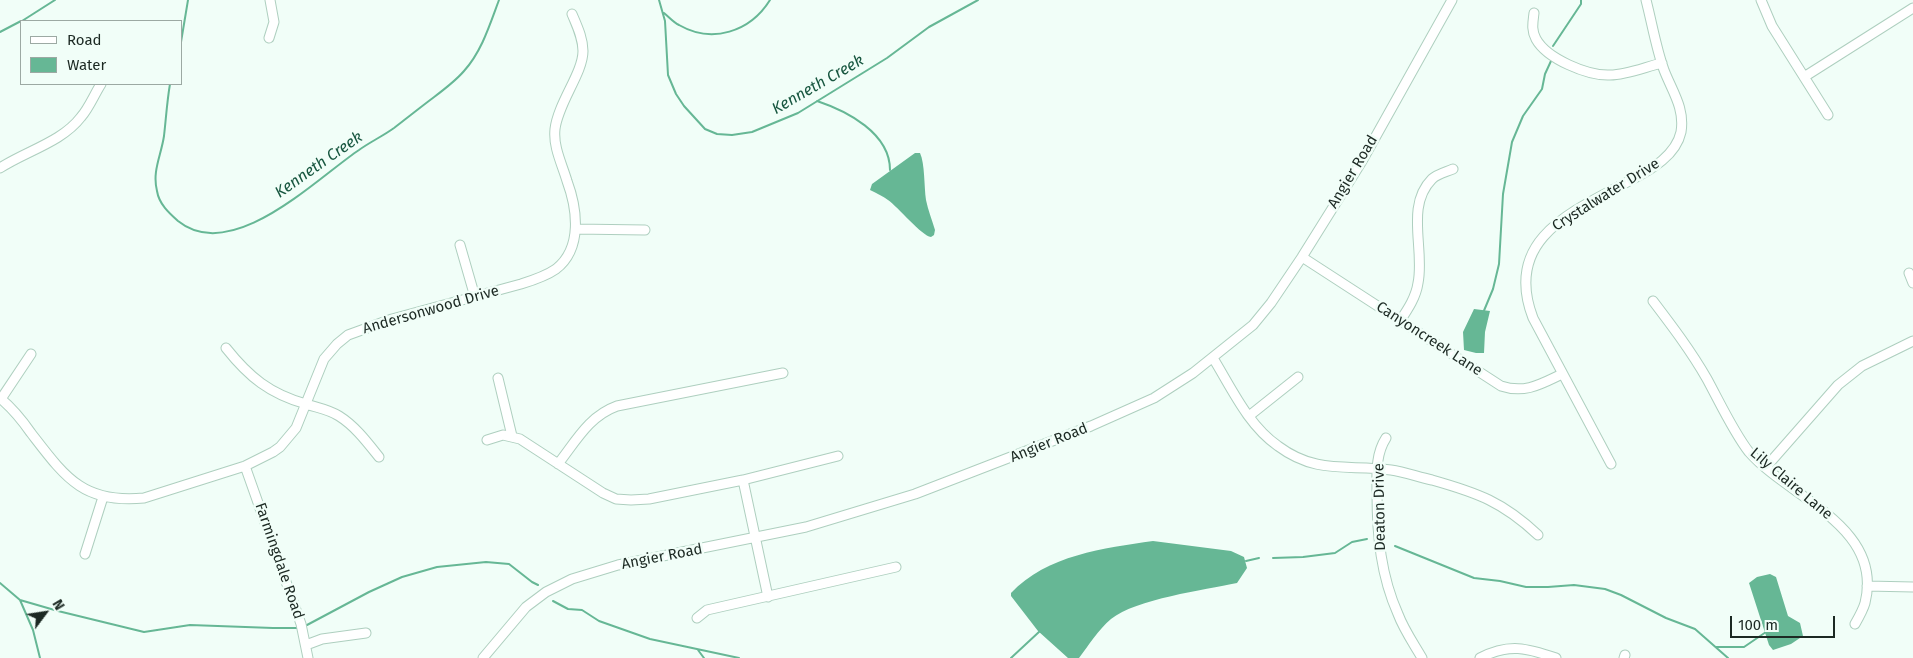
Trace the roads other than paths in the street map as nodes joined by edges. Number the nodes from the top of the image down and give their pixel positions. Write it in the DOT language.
graph roads {
  1 [pos="270,0"];
  2 [pos="1452,0"];
  3 [pos="1646,0"];
  4 [pos="1761,0"];
  5 [pos="1913,8"];
  6 [pos="1534,13"];
  7 [pos="572,14"];
  8 [pos="269,38"];
  9 [pos="1662,63"];
  10 [pos="1804,77"];
  11 [pos="100,85"];
  12 [pos="1828,115"];
  13 [pos="0,168"];
  14 [pos="1453,169"];
  15 [pos="576,229"];
  16 [pos="645,230"];
  17 [pos="460,245"];
  18 [pos="1302,258"];
  19 [pos="1909,273"];
  20 [pos="1913,283"];
  21 [pos="475,297"];
  22 [pos="1653,301"];
  23 [pos="1400,321"];
  24 [pos="1913,341"];
  25 [pos="226,348"];
  26 [pos="31,354"];
  27 [pos="1213,358"];
  28 [pos="783,373"];
  29 [pos="1562,374"];
  30 [pos="1298,377"];
  31 [pos="498,378"];
  32 [pos="0,398"];
  33 [pos="306,404"];
  34 [pos="1249,416"];
  35 [pos="512,436"];
  36 [pos="1386,438"];
  37 [pos="487,440"];
  38 [pos="838,456"];
  39 [pos="379,457"];
  40 [pos="558,464"];
  41 [pos="1611,464"];
  42 [pos="246,466"];
  43 [pos="1766,467"];
  44 [pos="1377,470"];
  45 [pos="743,480"];
  46 [pos="103,497"];
  47 [pos="1538,535"];
  48 [pos="756,538"];
  49 [pos="85,554"];
  50 [pos="896,567"];
  51 [pos="1867,586"];
  52 [pos="1913,587"];
  53 [pos="768,597"];
  54 [pos="697,618"];
  55 [pos="1856,624"];
  56 [pos="366,633"];
  57 [pos="306,646"];
  58 [pos="308,658"];
  59 [pos="483,658"];
  60 [pos="1422,658"];
  61 [pos="1480,658"];
  62 [pos="1556,658"];
  1 -- 8 [label="street"];
  2 -- 18 [label="street, Angier Road"];
  3 -- 9 [label="street, Crystalwater Drive"];
  4 -- 10 [label="street"];
  5 -- 10 [label="street"];
  6 -- 9 [label="street"];
  7 -- 15 [label="street, Andersonwood Drive"];
  9 -- 29 [label="street, Crystalwater Drive"];
  10 -- 12 [label="street"];
  11 -- 13 [label="street"];
  14 -- 23 [label="street"];
  15 -- 16 [label="street"];
  15 -- 21 [label="street, Andersonwood Drive"];
  17 -- 21 [label="street"];
  18 -- 23 [label="street, Canyoncreek Lane"];
  18 -- 27 [label="street, Angier Road"];
  19 -- 20 [label="street"];
  21 -- 33 [label="street, Andersonwood Drive"];
  22 -- 43 [label="street, Lily Claire Lane"];
  23 -- 29 [label="street, Canyoncreek Lane"];
  24 -- 43 [label="street"];
  25 -- 33 [label="street"];
  26 -- 32 [label="street"];
  27 -- 34 [label="street"];
  27 -- 48 [label="street, Angier Road"];
  28 -- 40 [label="street"];
  29 -- 41 [label="street, Crystalwater Drive"];
  30 -- 34 [label="street"];
  31 -- 35 [label="street"];
  32 -- 46 [label="street, Andersonwood Drive"];
  33 -- 39 [label="street"];
  33 -- 42 [label="street, Andersonwood Drive"];
  34 -- 44 [label="street"];
  35 -- 37 [label="street"];
  35 -- 40 [label="street"];
  36 -- 44 [label="street, Deaton Drive"];
  38 -- 45 [label="street"];
  40 -- 45 [label="street"];
  42 -- 46 [label="street, Andersonwood Drive"];
  42 -- 57 [label="street, Farmingdale Road"];
  43 -- 51 [label="street, Lily Claire Lane"];
  44 -- 47 [label="street"];
  44 -- 60 [label="street, Deaton Drive"];
  45 -- 48 [label="street"];
  46 -- 49 [label="street"];
  48 -- 53 [label="street"];
  48 -- 59 [label="street, Angier Road"];
  50 -- 53 [label="street"];
  51 -- 52 [label="street"];
  51 -- 55 [label="street, Lily Claire Lane"];
  53 -- 54 [label="street"];
  56 -- 57 [label="street"];
  57 -- 58 [label="street, Farmingdale Road"];
  61 -- 62 [label="street"];
}
